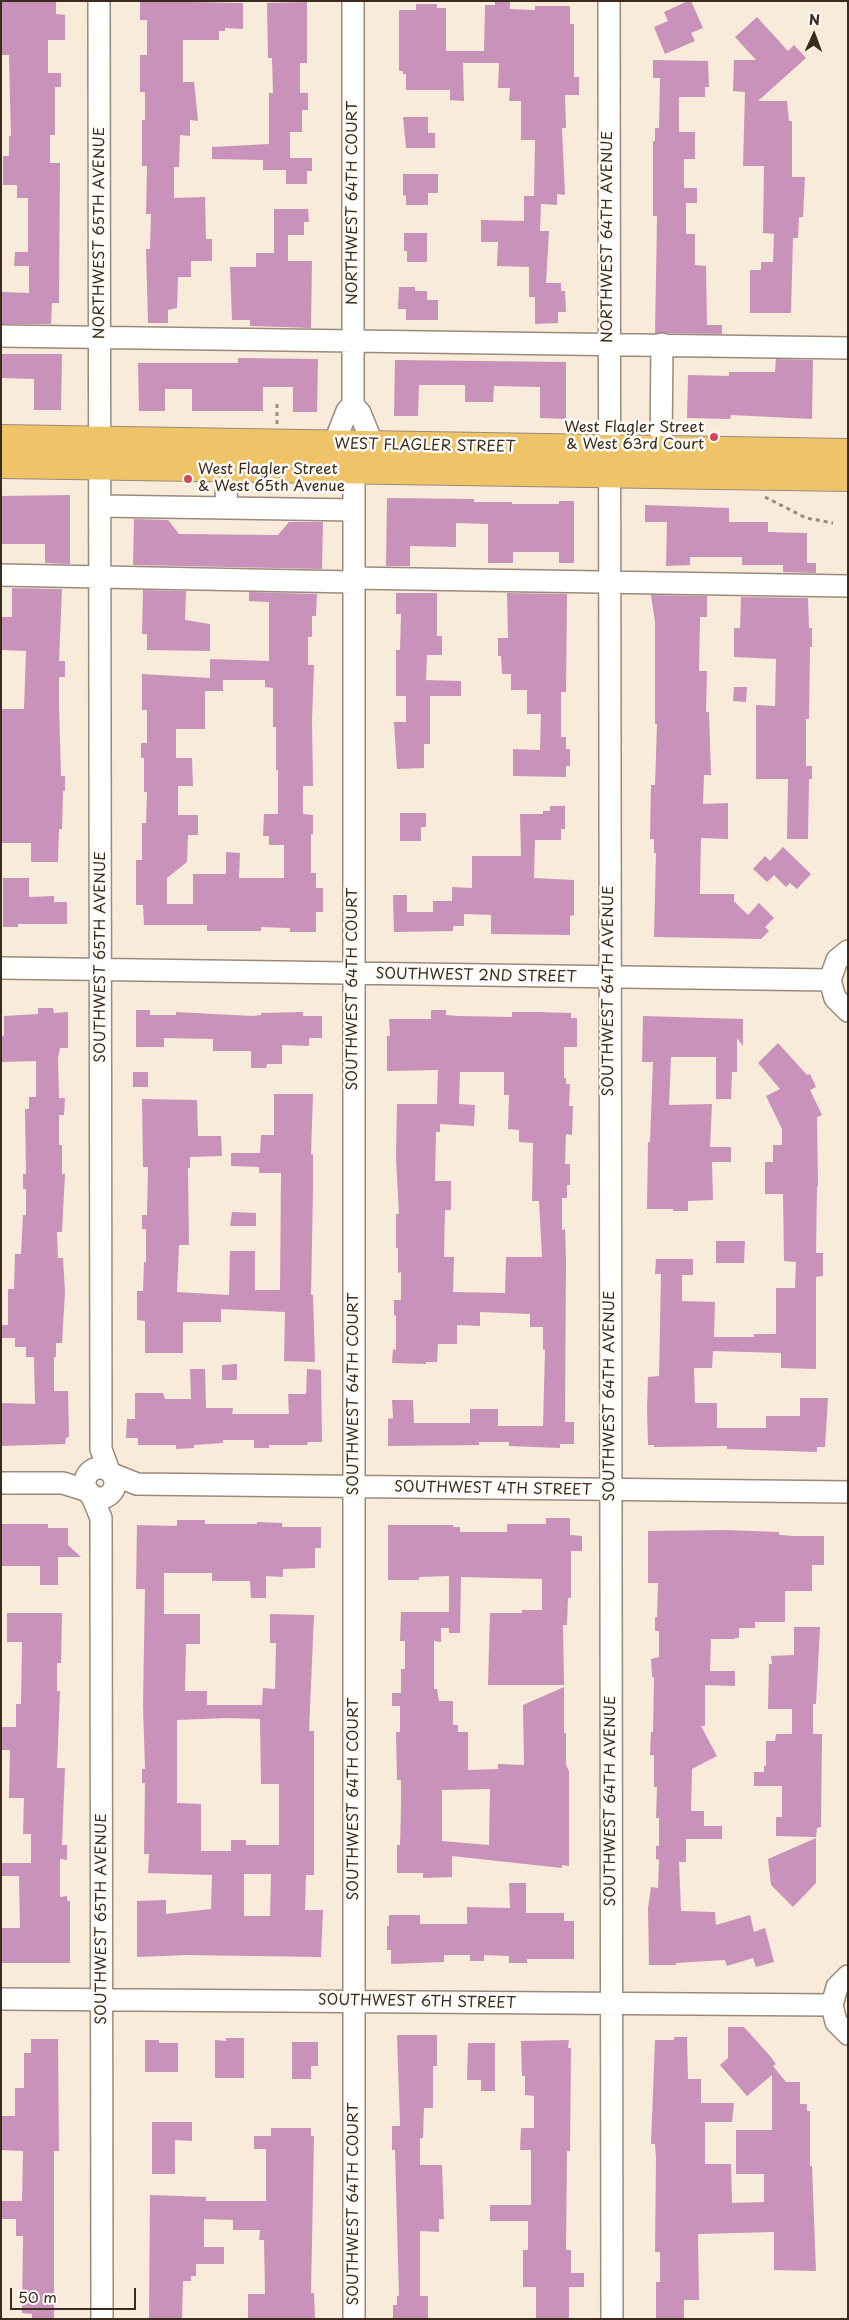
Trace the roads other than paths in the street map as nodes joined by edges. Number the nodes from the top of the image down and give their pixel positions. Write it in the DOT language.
graph roads {
  1 [pos="100,1"];
  2 [pos="352,1"];
  3 [pos="609,1"];
  4 [pos="1,336"];
  5 [pos="100,338"];
  6 [pos="353,341"];
  7 [pos="608,343"];
  8 [pos="662,344"];
  9 [pos="848,348"];
  10 [pos="353,405"];
  11 [pos="1,439"];
  12 [pos="334,444"];
  13 [pos="373,445"];
  14 [pos="661,449"];
  15 [pos="101,453"];
  16 [pos="608,461"];
  17 [pos="1,464"];
  18 [pos="847,465"];
  19 [pos="227,468"];
  20 [pos="354,469"];
  21 [pos="102,506"];
  22 [pos="226,508"];
  23 [pos="353,510"];
  24 [pos="1,575"];
  25 [pos="102,578"];
  26 [pos="352,580"];
  27 [pos="608,584"];
  28 [pos="848,586"];
  29 [pos="848,952"];
  30 [pos="1,968"];
  31 [pos="101,970"];
  32 [pos="353,974"];
  33 [pos="609,977"];
  34 [pos="830,980"];
  35 [pos="848,1011"];
  36 [pos="100,1482"];
  37 [pos="1,1483"];
  38 [pos="354,1487"];
  39 [pos="610,1491"];
  40 [pos="848,1492"];
  41 [pos="848,1976"];
  42 [pos="1,2000"];
  43 [pos="102,2000"];
  44 [pos="354,2002"];
  45 [pos="611,2004"];
  46 [pos="832,2005"];
  47 [pos="848,2034"];
  48 [pos="102,2319"];
  49 [pos="354,2319"];
  50 [pos="612,2319"];
  1 -- 5 [label="street, NORTHWEST 65TH AVENUE"];
  2 -- 6 [label="street, NORTHWEST 64TH COURT"];
  3 -- 7 [label="street, NORTHWEST 64TH AVENUE"];
  4 -- 5 [label="street"];
  5 -- 6 [label="street"];
  5 -- 15 [label="street, NORTHWEST 65TH AVENUE"];
  6 -- 7 [label="street"];
  6 -- 10 [label="street, NORTHWEST 64TH COURT"];
  7 -- 8 [label="street"];
  7 -- 16 [label="street, NORTHWEST 64TH AVENUE"];
  8 -- 9 [label="street"];
  8 -- 14 [label="street"];
  10 -- 12 [label="street, NORTHWEST 64TH COURT"];
  10 -- 13 [label="street"];
  11 -- 15 [label="main road, WEST FLAGLER STREET"];
  12 -- 13 [label="main road, WEST FLAGLER STREET"];
  12 -- 15 [label="main road, WEST FLAGLER STREET"];
  13 -- 16 [label="main road, WEST FLAGLER STREET"];
  14 -- 16 [label="main road, WEST FLAGLER STREET"];
  14 -- 18 [label="main road, WEST FLAGLER STREET"];
  15 -- 17 [label="main road, WEST FLAGLER STREET"];
  15 -- 19 [label="main road, WEST FLAGLER STREET"];
  15 -- 21 [label="street, SOUTHWEST 65TH AVENUE"];
  16 -- 18 [label="main road, WEST FLAGLER STREET"];
  16 -- 20 [label="main road, WEST FLAGLER STREET"];
  16 -- 27 [label="street, SOUTHWEST 64TH AVENUE"];
  19 -- 20 [label="main road, WEST FLAGLER STREET"];
  19 -- 22 [label="street"];
  20 -- 23 [label="street, SOUTHWEST 64TH COURT"];
  21 -- 22 [label="street"];
  21 -- 25 [label="street, SOUTHWEST 65TH AVENUE"];
  22 -- 23 [label="street"];
  23 -- 26 [label="street, SOUTHWEST 64TH COURT"];
  24 -- 25 [label="street"];
  25 -- 26 [label="street"];
  25 -- 31 [label="street, SOUTHWEST 65TH AVENUE"];
  26 -- 27 [label="street"];
  26 -- 32 [label="street, SOUTHWEST 64TH COURT"];
  27 -- 28 [label="street"];
  27 -- 33 [label="street, SOUTHWEST 64TH AVENUE"];
  29 -- 34 [label="street"];
  30 -- 31 [label="street, SOUTHWEST 2ND STREET"];
  31 -- 32 [label="street, SOUTHWEST 2ND STREET"];
  31 -- 36 [label="street, SOUTHWEST 65TH AVENUE"];
  32 -- 33 [label="street, SOUTHWEST 2ND STREET"];
  32 -- 38 [label="street, SOUTHWEST 64TH COURT"];
  33 -- 34 [label="street, SOUTHWEST 2ND STREET"];
  33 -- 39 [label="street, SOUTHWEST 64TH AVENUE"];
  34 -- 35 [label="street"];
  36 -- 37 [label="street, SOUTHWEST 4TH STREET"];
  36 -- 38 [label="street, SOUTHWEST 4TH STREET"];
  36 -- 43 [label="street, SOUTHWEST 65TH AVENUE"];
  38 -- 39 [label="street, SOUTHWEST 4TH STREET"];
  38 -- 44 [label="street, SOUTHWEST 64TH COURT"];
  39 -- 40 [label="street, SOUTHWEST 4TH STREET"];
  39 -- 45 [label="street, SOUTHWEST 64TH AVENUE"];
  41 -- 46 [label="street"];
  42 -- 43 [label="street, SOUTHWEST 6TH STREET"];
  43 -- 44 [label="street, SOUTHWEST 6TH STREET"];
  43 -- 48 [label="street, SOUTHWEST 65TH AVENUE"];
  44 -- 45 [label="street, SOUTHWEST 6TH STREET"];
  44 -- 49 [label="street, SOUTHWEST 64TH COURT"];
  45 -- 46 [label="street, SOUTHWEST 6TH STREET"];
  45 -- 50 [label="street, SOUTHWEST 64TH AVENUE"];
  46 -- 47 [label="street"];
}
